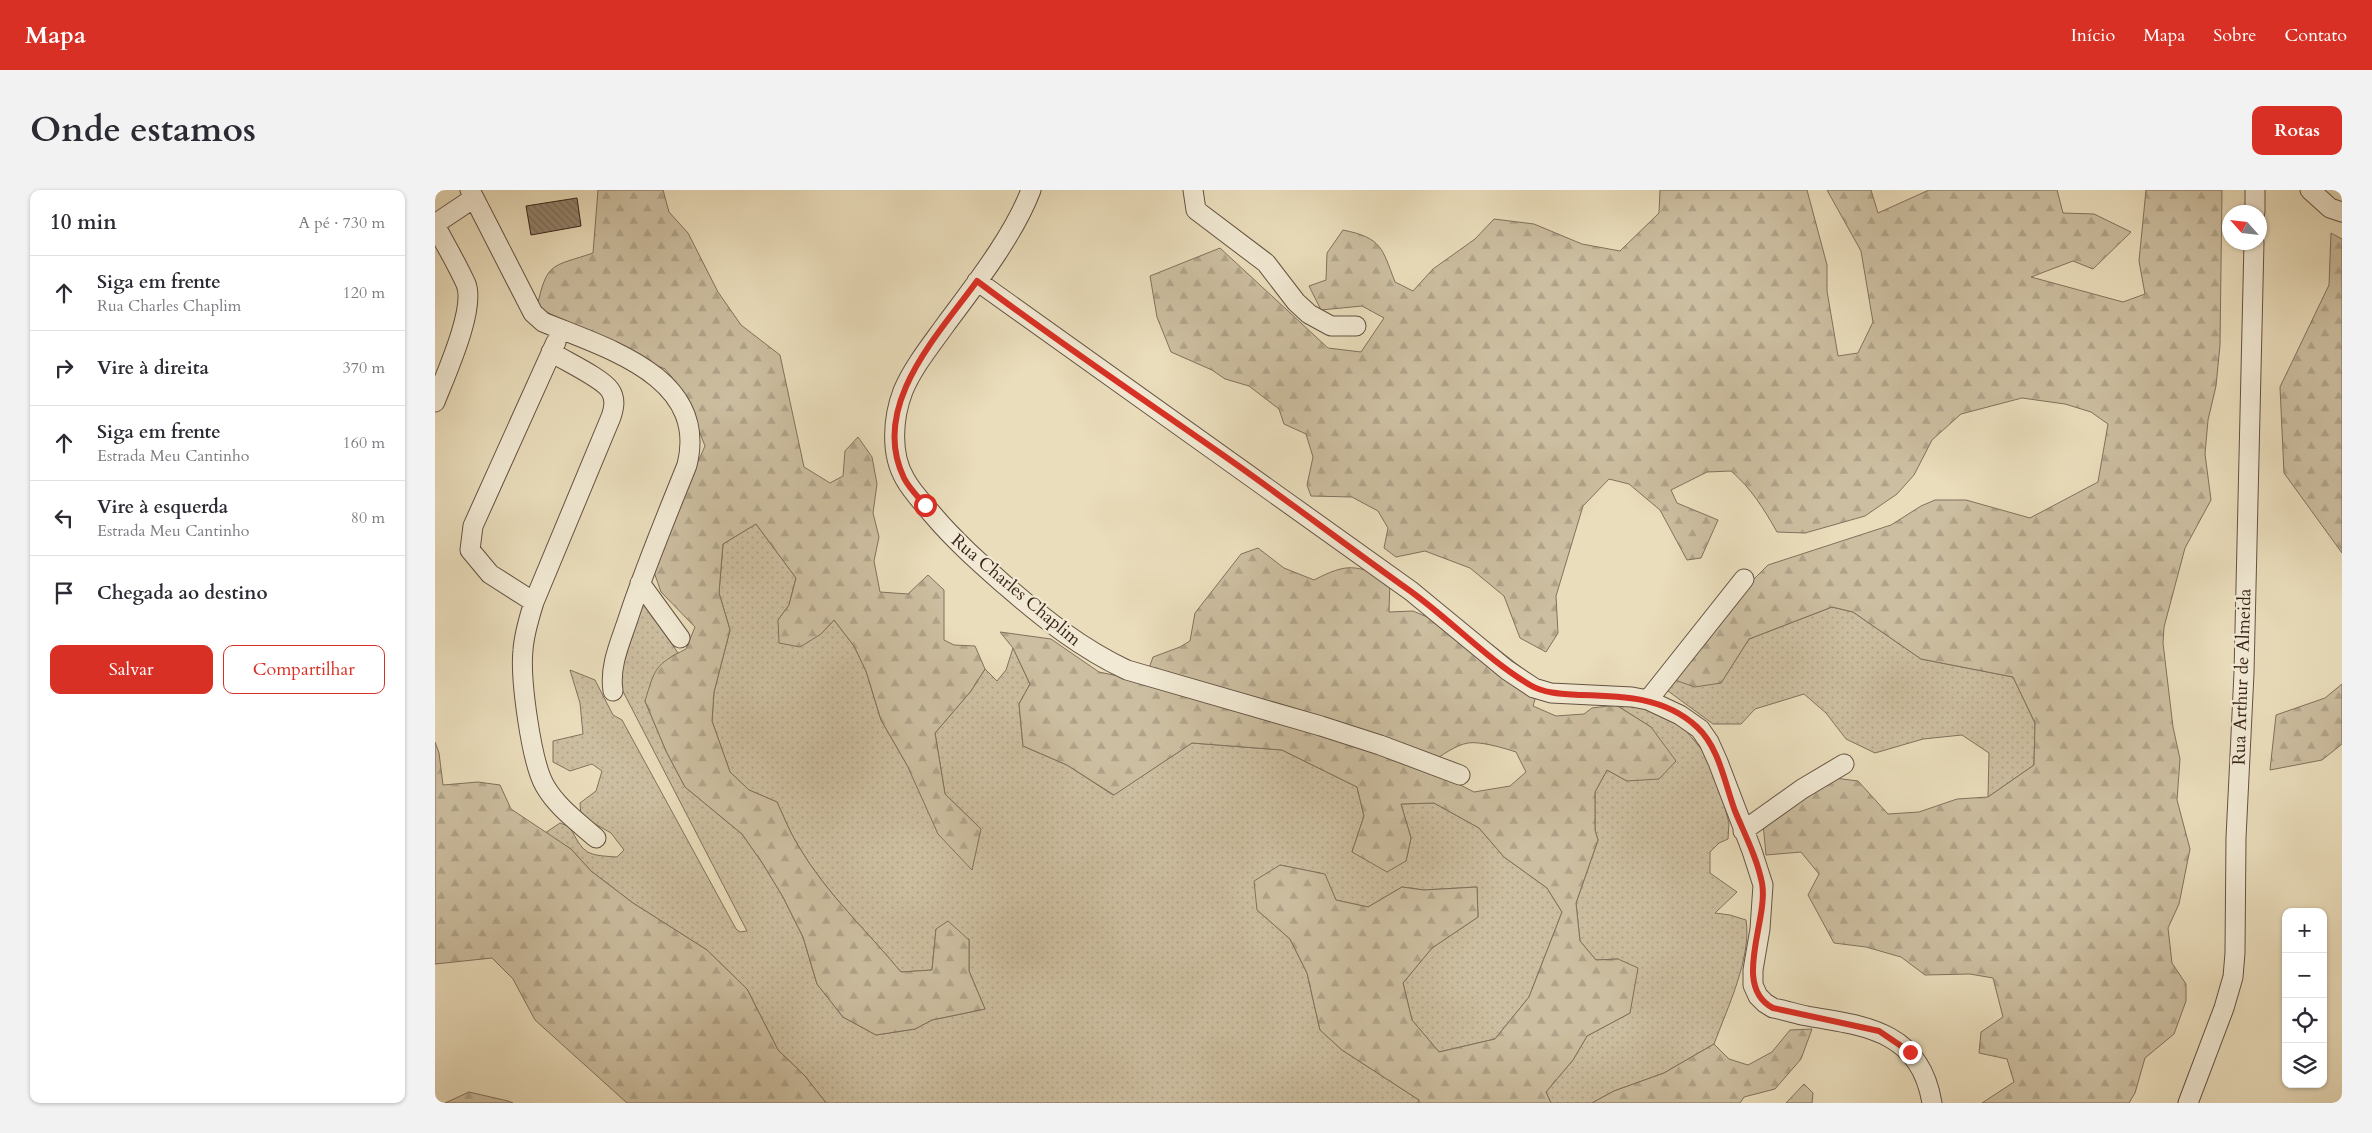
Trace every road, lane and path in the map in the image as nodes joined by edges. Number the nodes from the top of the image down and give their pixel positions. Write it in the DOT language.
graph roads {
  1 [pos="1031,190"];
  2 [pos="1193,190"];
  3 [pos="2255,190"];
  4 [pos="2310,190"];
  5 [pos="472,194"];
  6 [pos="2255,205"];
  7 [pos="2342,212"];
  8 [pos="435,224"];
  9 [pos="2254,250"];
  10 [pos="977,281"];
  11 [pos="1356,326"];
  12 [pos="562,330"];
  13 [pos="551,352"];
  14 [pos="435,402"];
  15 [pos="1744,578"];
  16 [pos="640,583"];
  17 [pos="534,602"];
  18 [pos="680,638"];
  19 [pos="613,691"];
  20 [pos="1648,700"];
  21 [pos="1844,764"];
  22 [pos="1460,776"];
  23 [pos="1743,831"];
  24 [pos="596,838"];
  25 [pos="1931,1103"];
  26 [pos="2188,1103"];
  1 -- 10 [label="street, Rua Charles Chaplim"];
  2 -- 11 [label="street"];
  3 -- 6 [label="street"];
  4 -- 7 [label="street"];
  5 -- 8 [label="street"];
  5 -- 12 [label="street"];
  8 -- 14 [label="street"];
  9 -- 26 [label="street, Rua Arthur de Almeida"];
  10 -- 20 [label="street"];
  10 -- 22 [label="street, Rua Charles Chaplim"];
  12 -- 13 [label="street"];
  12 -- 16 [label="street"];
  13 -- 17 [label="street"];
  13 -- 17 [label="street"];
  15 -- 20 [label="street"];
  16 -- 18 [label="street"];
  16 -- 19 [label="street"];
  17 -- 24 [label="street"];
  20 -- 23 [label="street"];
  21 -- 23 [label="street"];
  23 -- 25 [label="street"];
}
